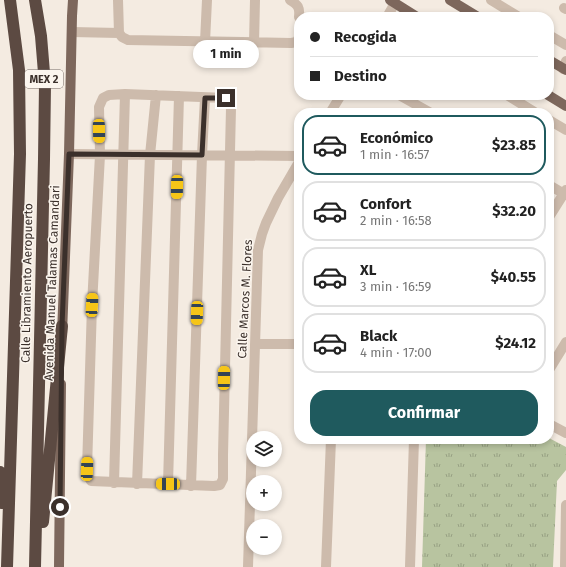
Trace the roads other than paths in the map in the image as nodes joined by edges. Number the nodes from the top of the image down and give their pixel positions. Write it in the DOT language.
graph roads {
  1 [pos="10,0"];
  2 [pos="35,0"];
  3 [pos="68,0"];
  4 [pos="73,0"];
  5 [pos="118,0"];
  6 [pos="207,0"];
  7 [pos="255,0"];
  8 [pos="450,0"];
  9 [pos="491,0"];
  10 [pos="295,1"];
  11 [pos="392,2"];
  12 [pos="505,4"];
  13 [pos="300,12"];
  14 [pos="389,12"];
  15 [pos="409,12"];
  16 [pos="470,12"];
  17 [pos="514,12"];
  18 [pos="72,16"];
  19 [pos="72,32"];
  20 [pos="119,33"];
  21 [pos="554,38"];
  22 [pos="205,42"];
  23 [pos="294,42"];
  24 [pos="254,43"];
  25 [pos="566,45"];
  26 [pos="554,62"];
  27 [pos="565,67"];
  28 [pos="125,94"];
  29 [pos="156,95"];
  30 [pos="179,96"];
  31 [pos="205,98"];
  32 [pos="554,99"];
  33 [pos="407,100"];
  34 [pos="515,100"];
  35 [pos="566,106"];
  36 [pos="421,108"];
  37 [pos="528,108"];
  38 [pos="554,123"];
  39 [pos="566,130"];
  40 [pos="69,154"];
  41 [pos="124,154"];
  42 [pos="100,155"];
  43 [pos="150,155"];
  44 [pos="178,155"];
  45 [pos="202,155"];
  46 [pos="230,156"];
  47 [pos="294,156"];
  48 [pos="294,171"];
  49 [pos="554,188"];
  50 [pos="565,193"];
  51 [pos="554,210"];
  52 [pos="62,326"];
  53 [pos="566,342"];
  54 [pos="255,344"];
  55 [pos="294,344"];
  56 [pos="554,362"];
  57 [pos="554,427"];
  58 [pos="566,433"];
  59 [pos="331,444"];
  60 [pos="414,444"];
  61 [pos="0,472"];
  62 [pos="114,483"];
  63 [pos="137,484"];
  64 [pos="168,484"];
  65 [pos="191,486"];
  66 [pos="566,505"];
  67 [pos="7,567"];
  68 [pos="35,567"];
  69 [pos="38,567"];
  70 [pos="59,567"];
  71 [pos="248,567"];
  72 [pos="326,567"];
  73 [pos="410,567"];
  74 [pos="565,567"];
  1 -- 67 [label="highway, Calle Libramiento Aeropuerto / MEX 2"];
  2 -- 68 [label="highway, Calle Libramiento Aeropuerto / MEX 2"];
  3 -- 18 [label="main road"];
  4 -- 18 [label="main road, Avenida Manuel Talamas Camandari"];
  5 -- 20 [label="street"];
  6 -- 22 [label="street"];
  7 -- 24 [label="street"];
  8 -- 16 [label="main road"];
  9 -- 12 [label="street"];
  10 -- 13 [label="street"];
  11 -- 14 [label="street"];
  11 -- 15 [label="main road"];
  12 -- 17 [label="street"];
  18 -- 19 [label="main road, Avenida Manuel Talamas Camandari"];
  19 -- 20 [label="street"];
  19 -- 40 [label="main road, Avenida Manuel Talamas Camandari"];
  20 -- 22 [label="street"];
  21 -- 25 [label="street"];
  22 -- 24 [label="street"];
  23 -- 24 [label="street"];
  26 -- 27 [label="main road"];
  28 -- 29 [label="street"];
  28 -- 41 [label="street"];
  28 -- 42 [label="street"];
  29 -- 30 [label="street"];
  29 -- 43 [label="street"];
  30 -- 31 [label="street"];
  30 -- 44 [label="street"];
  31 -- 45 [label="street"];
  31 -- 46 [label="street"];
  32 -- 35 [label="main road"];
  33 -- 36 [label="street"];
  34 -- 37 [label="street"];
  38 -- 39 [label="street"];
  40 -- 42 [label="street"];
  40 -- 52 [label="main road, Avenida Manuel Talamas Camandari"];
  41 -- 42 [label="street"];
  41 -- 43 [label="street"];
  41 -- 62 [label="street"];
  42 -- 62 [label="street"];
  43 -- 44 [label="street"];
  43 -- 63 [label="street"];
  44 -- 45 [label="street"];
  44 -- 64 [label="street"];
  45 -- 46 [label="street"];
  45 -- 65 [label="street"];
  46 -- 47 [label="street"];
  46 -- 65 [label="street"];
  48 -- 54 [label="street, Calle Marcos M. Flores"];
  49 -- 50 [label="street"];
  50 -- 51 [label="street"];
  52 -- 69 [label="highway"];
  52 -- 70 [label="main road, Avenida Manuel Talamas Camandari"];
  53 -- 56 [label="street"];
  54 -- 55 [label="street"];
  54 -- 71 [label="street, Calle Marcos M. Flores"];
  57 -- 58 [label="street"];
  59 -- 72 [label="street"];
  60 -- 73 [label="street"];
  61 -- 67 [label="highway"];
  62 -- 63 [label="street"];
  63 -- 64 [label="street"];
  64 -- 65 [label="street"];
  66 -- 74 [label="street"];
}
